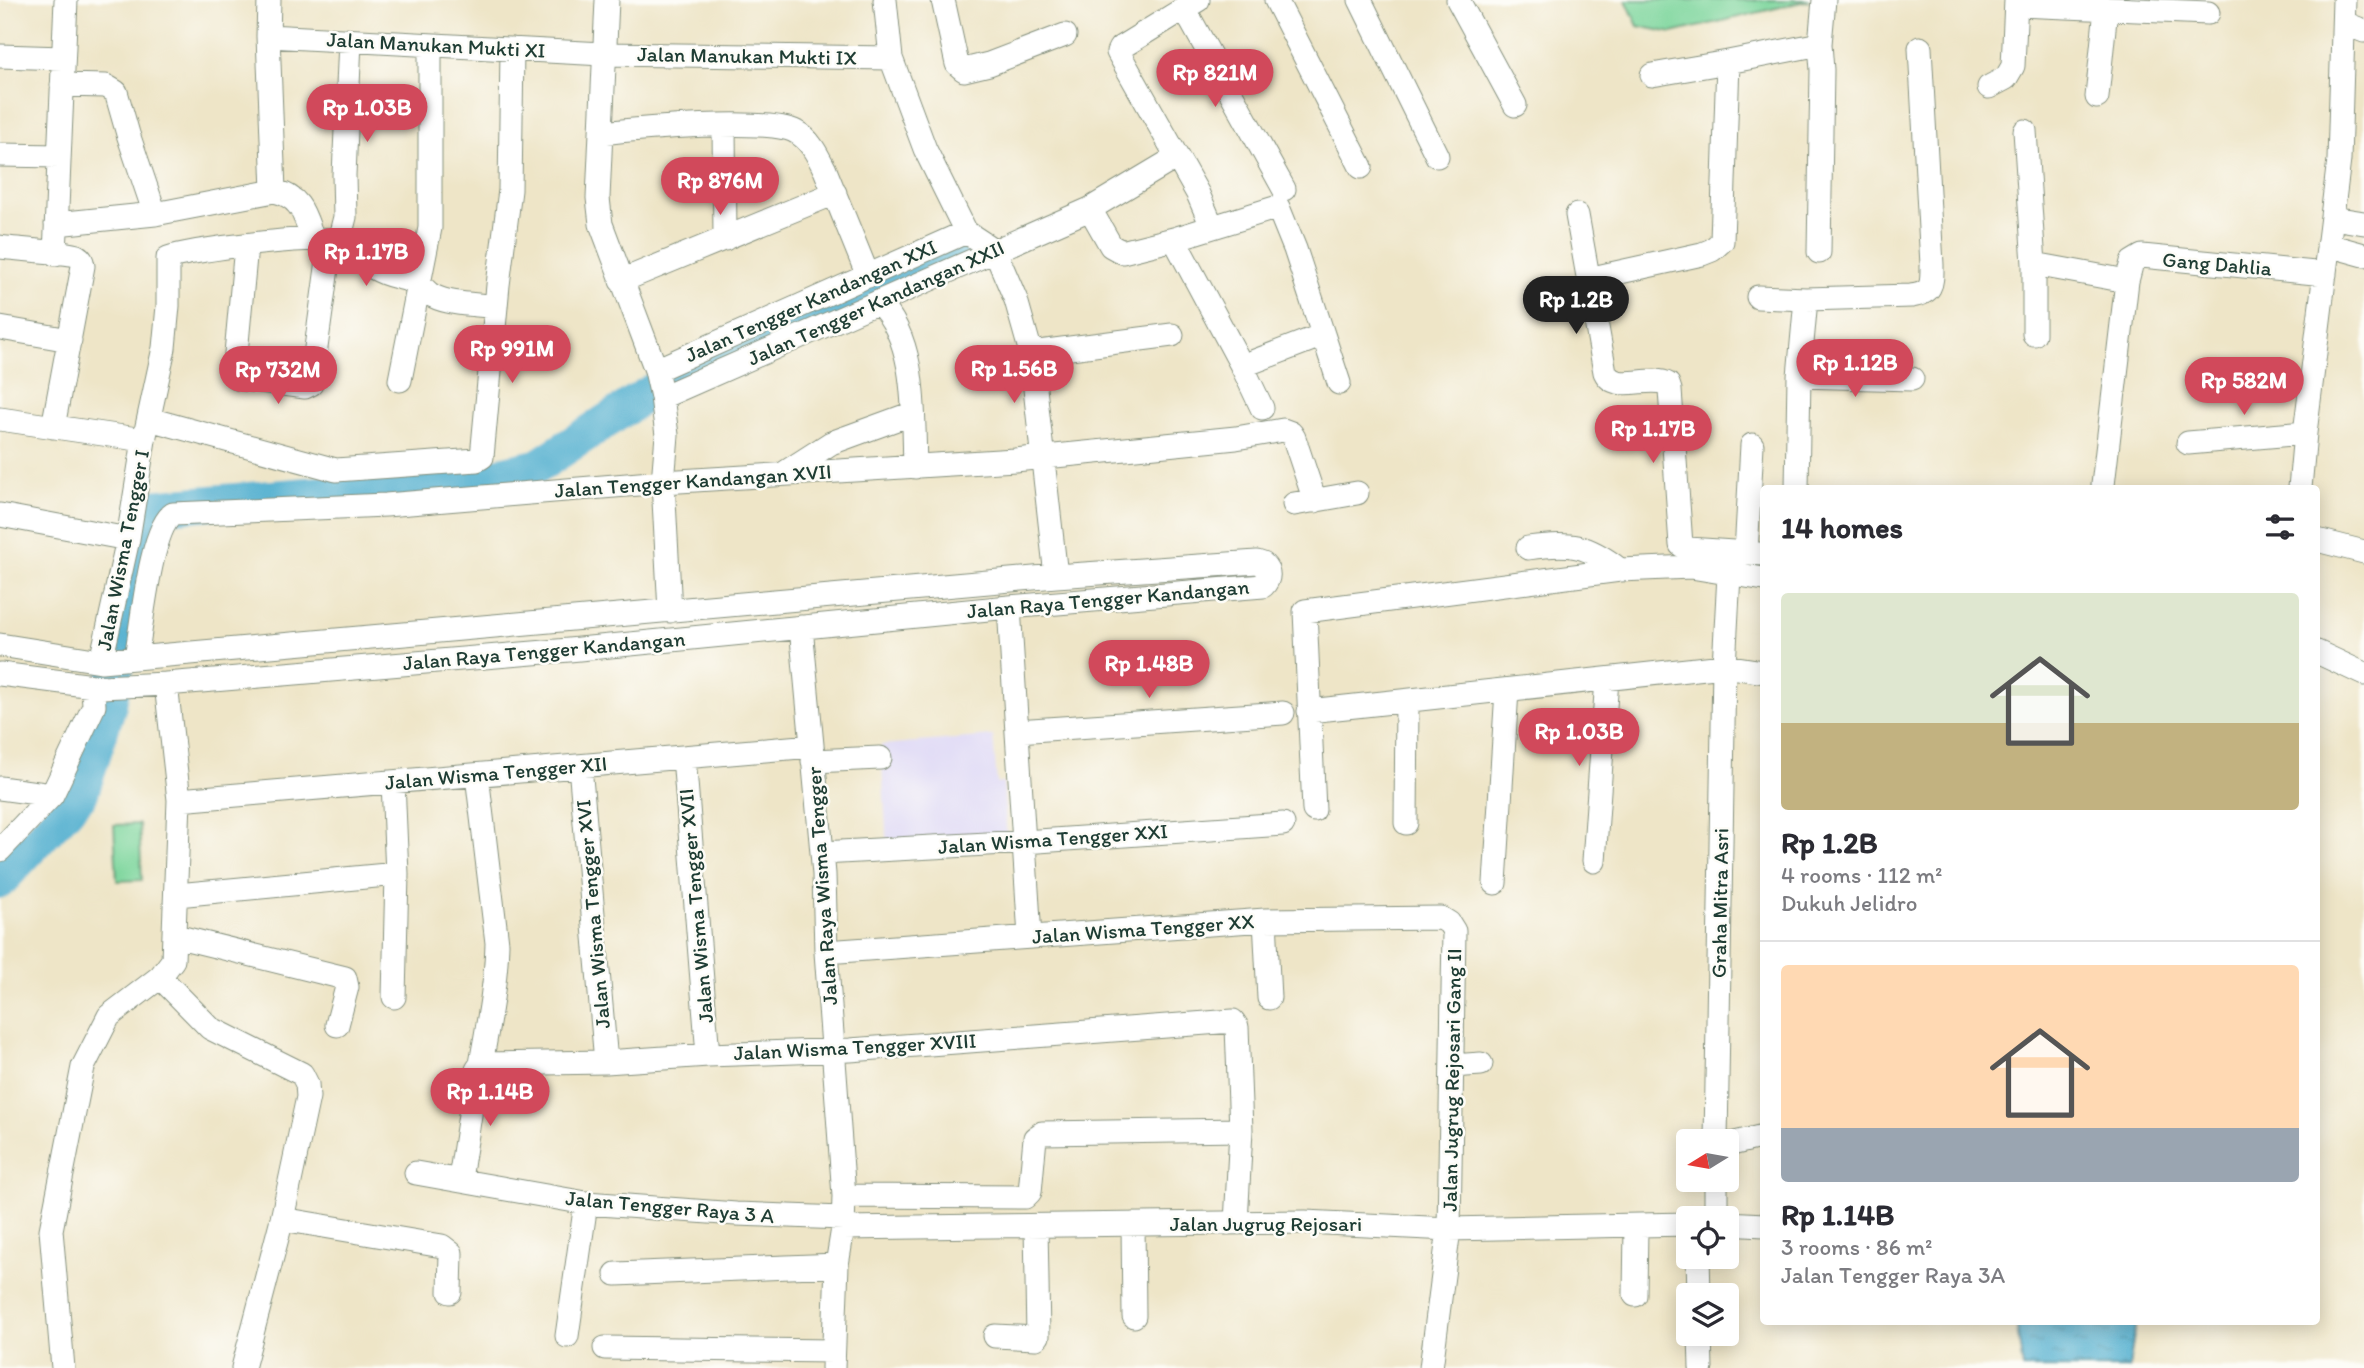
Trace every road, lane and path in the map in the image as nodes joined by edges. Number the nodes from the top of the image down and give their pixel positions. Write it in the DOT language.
graph roads {
  1 [pos="66,0"];
  2 [pos="269,0"];
  3 [pos="607,0"];
  4 [pos="885,0"];
  5 [pos="943,0"];
  6 [pos="1276,0"];
  7 [pos="1360,0"];
  8 [pos="1458,0"];
  9 [pos="1824,0"];
  10 [pos="2016,2"];
  11 [pos="1191,4"];
  12 [pos="2106,9"];
  13 [pos="2208,13"];
  14 [pos="2351,18"];
  15 [pos="1065,35"];
  16 [pos="268,36"];
  17 [pos="350,41"];
  18 [pos="1820,44"];
  19 [pos="430,45"];
  20 [pos="1920,48"];
  21 [pos="512,49"];
  22 [pos="603,54"];
  23 [pos="0,56"];
  24 [pos="63,58"];
  25 [pos="891,58"];
  26 [pos="1728,62"];
  27 [pos="1652,75"];
  28 [pos="62,85"];
  29 [pos="1989,87"];
  30 [pos="2097,97"];
  31 [pos="1515,105"];
  32 [pos="724,125"];
  33 [pos="2025,131"];
  34 [pos="602,133"];
  35 [pos="0,155"];
  36 [pos="59,156"];
  37 [pos="1437,156"];
  38 [pos="1177,157"];
  39 [pos="1361,167"];
  40 [pos="1284,189"];
  41 [pos="274,191"];
  42 [pos="835,193"];
  43 [pos="1090,209"];
  44 [pos="155,214"];
  45 [pos="1577,215"];
  46 [pos="1208,217"];
  47 [pos="2333,219"];
  48 [pos="2364,223"];
  49 [pos="56,224"];
  50 [pos="966,232"];
  51 [pos="725,239"];
  52 [pos="1174,239"];
  53 [pos="328,240"];
  54 [pos="2328,245"];
  55 [pos="246,246"];
  56 [pos="0,247"];
  57 [pos="995,251"];
  58 [pos="1819,251"];
  59 [pos="55,254"];
  60 [pos="2364,255"];
  61 [pos="2034,264"];
  62 [pos="2325,274"];
  63 [pos="868,276"];
  64 [pos="1588,279"];
  65 [pos="621,281"];
  66 [pos="2127,281"];
  67 [pos="419,284"];
  68 [pos="1758,297"];
  69 [pos="1806,299"];
  70 [pos="878,302"];
  71 [pos="496,307"];
  72 [pos="0,328"];
  73 [pos="2034,334"];
  74 [pos="1172,335"];
  75 [pos="1323,335"];
  76 [pos="70,340"];
  77 [pos="1031,353"];
  78 [pos="1242,366"];
  79 [pos="1799,376"];
  80 [pos="1912,379"];
  81 [pos="400,380"];
  82 [pos="659,383"];
  83 [pos="1339,383"];
  84 [pos="1262,408"];
  85 [pos="913,414"];
  86 [pos="0,419"];
  87 [pos="53,426"];
  88 [pos="147,429"];
  89 [pos="2305,433"];
  90 [pos="2188,443"];
  91 [pos="1752,445"];
  92 [pos="1041,457"];
  93 [pos="915,467"];
  94 [pos="785,473"];
  95 [pos="663,482"];
  96 [pos="1797,485"];
  97 [pos="2103,485"];
  98 [pos="2300,485"];
  99 [pos="1357,493"];
  100 [pos="0,515"];
  101 [pos="128,539"];
  102 [pos="2320,541"];
  103 [pos="1528,548"];
  104 [pos="2364,552"];
  105 [pos="1755,554"];
  106 [pos="1620,570"];
  107 [pos="1729,575"];
  108 [pos="1056,576"];
  109 [pos="1760,579"];
  110 [pos="946,586"];
  111 [pos="1009,607"];
  112 [pos="670,611"];
  113 [pos="948,613"];
  114 [pos="567,619"];
  115 [pos="801,627"];
  116 [pos="0,645"];
  117 [pos="569,650"];
  118 [pos="2320,653"];
  119 [pos="118,659"];
  120 [pos="1724,666"];
  121 [pos="1760,671"];
  122 [pos="0,674"];
  123 [pos="2364,674"];
  124 [pos="1607,678"];
  125 [pos="166,684"];
  126 [pos="97,687"];
  127 [pos="1507,690"];
  128 [pos="1407,701"];
  129 [pos="1309,711"];
  130 [pos="1283,713"];
  131 [pos="1017,731"];
  132 [pos="813,754"];
  133 [pos="684,757"];
  134 [pos="880,758"];
  135 [pos="580,766"];
  136 [pos="477,775"];
  137 [pos="393,782"];
  138 [pos="0,788"];
  139 [pos="52,795"];
  140 [pos="179,800"];
  141 [pos="1314,810"];
  142 [pos="1406,822"];
  143 [pos="1283,824"];
  144 [pos="1024,842"];
  145 [pos="0,850"];
  146 [pos="822,853"];
  147 [pos="1594,861"];
  148 [pos="397,874"];
  149 [pos="1494,883"];
  150 [pos="177,895"];
  151 [pos="1265,920"];
  152 [pos="1454,931"];
  153 [pos="175,936"];
  154 [pos="1030,937"];
  155 [pos="827,952"];
  156 [pos="160,977"];
  157 [pos="394,997"];
  158 [pos="1269,998"];
  159 [pos="337,1025"];
  160 [pos="834,1050"];
  161 [pos="708,1055"];
  162 [pos="606,1062"];
  163 [pos="481,1064"];
  164 [pos="1481,1064"];
  165 [pos="1452,1066"];
  166 [pos="1716,1129"];
  167 [pos="1241,1130"];
  168 [pos="1760,1137"];
  169 [pos="1740,1142"];
  170 [pos="416,1172"];
  171 [pos="460,1179"];
  172 [pos="586,1203"];
  173 [pos="843,1214"];
  174 [pos="282,1219"];
  175 [pos="1236,1223"];
  176 [pos="1133,1224"];
  177 [pos="1739,1224"];
  178 [pos="1676,1225"];
  179 [pos="1760,1225"];
  180 [pos="1036,1226"];
  181 [pos="1636,1227"];
  182 [pos="1449,1229"];
  183 [pos="837,1265"];
  184 [pos="616,1274"];
  185 [pos="450,1292"];
  186 [pos="1635,1295"];
  187 [pos="1134,1316"];
  188 [pos="567,1336"];
  189 [pos="995,1336"];
  190 [pos="1700,1346"];
  191 [pos="605,1348"];
  192 [pos="833,1360"];
  193 [pos="62,1368"];
  194 [pos="243,1368"];
  195 [pos="1431,1368"];
  196 [pos="1701,1368"];
  1 -- 24 [label="street"];
  2 -- 16 [label="street"];
  3 -- 22 [label="street"];
  4 -- 25 [label="street"];
  5 -- 15 [label="street"];
  6 -- 39 [label="street"];
  7 -- 37 [label="street"];
  8 -- 31 [label="street"];
  9 -- 18 [label="street"];
  10 -- 12 [label="street"];
  10 -- 29 [label="street"];
  11 -- 38 [label="street"];
  11 -- 40 [label="street"];
  12 -- 13 [label="street"];
  12 -- 30 [label="street"];
  14 -- 47 [label="street"];
  16 -- 17 [label="street, Jalan Manukan Mukti XI"];
  16 -- 41 [label="street"];
  17 -- 19 [label="street, Jalan Manukan Mukti XI"];
  17 -- 53 [label="street"];
  18 -- 26 [label="street"];
  18 -- 58 [label="street"];
  19 -- 21 [label="street, Jalan Manukan Mukti XI"];
  19 -- 67 [label="street"];
  20 -- 69 [label="street"];
  21 -- 22 [label="street, Jalan Manukan Mukti XI"];
  21 -- 71 [label="street"];
  22 -- 25 [label="street, Jalan Manukan Mukti IX"];
  22 -- 34 [label="street"];
  23 -- 24 [label="street"];
  24 -- 28 [label="street"];
  25 -- 50 [label="street"];
  26 -- 27 [label="street"];
  26 -- 64 [label="street"];
  28 -- 36 [label="street"];
  28 -- 44 [label="street"];
  32 -- 34 [label="street"];
  32 -- 42 [label="street"];
  32 -- 51 [label="street"];
  33 -- 61 [label="street"];
  34 -- 65 [label="street"];
  35 -- 36 [label="street"];
  36 -- 49 [label="street"];
  38 -- 43 [label="street, Jalan Tengger Kandangan XXII"];
  38 -- 46 [label="street"];
  41 -- 44 [label="street"];
  41 -- 53 [label="street"];
  42 -- 51 [label="street"];
  42 -- 63 [label="street"];
  43 -- 52 [label="street"];
  43 -- 57 [label="street, Jalan Tengger Kandangan XXII"];
  44 -- 49 [label="street"];
  45 -- 64 [label="street"];
  47 -- 48 [label="street"];
  47 -- 54 [label="street"];
  49 -- 59 [label="street"];
  50 -- 57 [label="street"];
  50 -- 63 [label="street, Jalan Tengger Kandangan XXI"];
  51 -- 65 [label="street"];
  52 -- 75 [label="street"];
  52 -- 78 [label="street"];
  53 -- 55 [label="street"];
  53 -- 55 [label="street"];
  53 -- 67 [label="street"];
  54 -- 60 [label="street"];
  54 -- 62 [label="street"];
  55 -- 88 [label="street, Jalan Wisma Tengger I"];
  56 -- 59 [label="street"];
  57 -- 70 [label="street, Jalan Tengger Kandangan XXII"];
  57 -- 77 [label="street"];
  59 -- 76 [label="street"];
  61 -- 66 [label="street"];
  61 -- 73 [label="street"];
  62 -- 66 [label="street, Gang Dahlia"];
  62 -- 89 [label="street"];
  63 -- 82 [label="street, Jalan Tengger Kandangan XXI"];
  64 -- 105 [label="street"];
  65 -- 82 [label="street"];
  66 -- 97 [label="street"];
  67 -- 71 [label="street"];
  67 -- 81 [label="street"];
  68 -- 69 [label="street"];
  69 -- 79 [label="street"];
  70 -- 82 [label="street, Jalan Tengger Kandangan XXII"];
  70 -- 85 [label="street"];
  71 -- 88 [label="street"];
  72 -- 76 [label="street"];
  74 -- 77 [label="street"];
  75 -- 78 [label="street"];
  75 -- 83 [label="street"];
  76 -- 87 [label="street"];
  77 -- 92 [label="street"];
  78 -- 84 [label="street"];
  79 -- 80 [label="street"];
  79 -- 96 [label="street"];
  82 -- 95 [label="street"];
  85 -- 93 [label="street"];
  85 -- 94 [label="street"];
  86 -- 87 [label="street"];
  87 -- 88 [label="street"];
  88 -- 101 [label="street, Jalan Wisma Tengger I"];
  89 -- 90 [label="street"];
  89 -- 98 [label="street"];
  91 -- 105 [label="street"];
  92 -- 93 [label="street, Jalan Tengger Kandangan XVII"];
  92 -- 99 [label="street, Jalan Tengger Kandangan XVII"];
  92 -- 108 [label="street"];
  93 -- 94 [label="street, Jalan Tengger Kandangan XVII"];
  94 -- 95 [label="street, Jalan Tengger Kandangan XVII"];
  95 -- 112 [label="street"];
  95 -- 119 [label="street, Jalan Tengger Kandangan XVII"];
  100 -- 101 [label="street"];
  101 -- 119 [label="street, Jalan Wisma Tengger I"];
  102 -- 104 [label="street"];
  103 -- 106 [label="street"];
  106 -- 107 [label="street"];
  106 -- 129 [label="street"];
  107 -- 109 [label="street"];
  107 -- 120 [label="street, Graha Mitra Asri"];
  108 -- 110 [label="street, Jalan Raya Tengger Kandangan"];
  108 -- 111 [label="street, Jalan Raya Tengger Kandangan"];
  110 -- 112 [label="street, Jalan Raya Tengger Kandangan"];
  110 -- 113 [label="street"];
  111 -- 113 [label="street, Jalan Raya Tengger Kandangan"];
  111 -- 131 [label="street"];
  112 -- 114 [label="street, Jalan Raya Tengger Kandangan"];
  113 -- 115 [label="street, Jalan Raya Tengger Kandangan"];
  114 -- 117 [label="street"];
  114 -- 119 [label="street, Jalan Raya Tengger Kandangan"];
  115 -- 117 [label="street, Jalan Raya Tengger Kandangan"];
  115 -- 132 [label="street, Jalan Raya Wisma Tengger"];
  116 -- 119 [label="street, Jalan Raya Tengger Kandangan"];
  117 -- 125 [label="street, Jalan Raya Tengger Kandangan"];
  118 -- 123 [label="street"];
  120 -- 121 [label="street"];
  120 -- 124 [label="street"];
  120 -- 166 [label="street, Graha Mitra Asri"];
  122 -- 126 [label="street, Jalan Raya Tengger Kandangan"];
  124 -- 127 [label="street"];
  124 -- 147 [label="street"];
  125 -- 126 [label="street, Jalan Raya Tengger Kandangan"];
  125 -- 140 [label="street"];
  126 -- 139 [label="street"];
  127 -- 128 [label="street"];
  127 -- 149 [label="street"];
  128 -- 129 [label="street"];
  128 -- 142 [label="street"];
  129 -- 141 [label="street"];
  130 -- 131 [label="street"];
  131 -- 144 [label="street"];
  132 -- 133 [label="street, Jalan Wisma Tengger XII"];
  132 -- 134 [label="street, Jalan Wisma Tengger XII"];
  132 -- 146 [label="street, Jalan Raya Wisma Tengger"];
  133 -- 135 [label="street, Jalan Wisma Tengger XII"];
  133 -- 161 [label="street, Jalan Wisma Tengger XVII"];
  135 -- 136 [label="street, Jalan Wisma Tengger XII"];
  135 -- 162 [label="street, Jalan Wisma Tengger XVI"];
  136 -- 137 [label="street, Jalan Wisma Tengger XII"];
  136 -- 163 [label="street"];
  137 -- 140 [label="street, Jalan Wisma Tengger XII"];
  137 -- 148 [label="street"];
  138 -- 139 [label="street"];
  139 -- 145 [label="street"];
  140 -- 150 [label="street"];
  143 -- 144 [label="street, Jalan Wisma Tengger XXI"];
  144 -- 146 [label="street, Jalan Wisma Tengger XXI"];
  144 -- 154 [label="street"];
  146 -- 155 [label="street, Jalan Raya Wisma Tengger"];
  148 -- 150 [label="street"];
  148 -- 157 [label="street"];
  150 -- 153 [label="street"];
  151 -- 152 [label="street, Jalan Wisma Tengger XX"];
  151 -- 154 [label="street, Jalan Wisma Tengger XX"];
  151 -- 158 [label="street"];
  152 -- 165 [label="street, Jalan Jugrug Rejosari Gang II"];
  153 -- 156 [label="street"];
  153 -- 159 [label="street"];
  154 -- 155 [label="street, Jalan Wisma Tengger XX"];
  155 -- 160 [label="street, Jalan Raya Wisma Tengger"];
  156 -- 174 [label="street"];
  156 -- 193 [label="street"];
  160 -- 161 [label="street, Jalan Wisma Tengger XVIII"];
  160 -- 167 [label="street, Jalan Wisma Tengger XVIII"];
  160 -- 173 [label="street, Jalan Raya Wisma Tengger"];
  161 -- 162 [label="street, Jalan Wisma Tengger XVIII"];
  162 -- 163 [label="street, Jalan Wisma Tengger XVIII"];
  163 -- 171 [label="street"];
  164 -- 165 [label="street"];
  165 -- 182 [label="street, Jalan Jugrug Rejosari Gang II"];
  167 -- 173 [label="street"];
  167 -- 175 [label="street"];
  168 -- 169 [label="street"];
  170 -- 171 [label="street, Jalan Tengger Raya 3 A"];
  171 -- 172 [label="street, Jalan Tengger Raya 3 A"];
  172 -- 173 [label="street, Jalan Tengger Raya 3 A"];
  172 -- 188 [label="street"];
  173 -- 180 [label="street, Jalan Jugrug Rejosari"];
  173 -- 183 [label="street, Jalan Raya Wisma Tengger"];
  174 -- 185 [label="street"];
  174 -- 194 [label="street"];
  175 -- 176 [label="street, Jalan Jugrug Rejosari"];
  175 -- 182 [label="street, Jalan Jugrug Rejosari"];
  176 -- 180 [label="street, Jalan Jugrug Rejosari"];
  176 -- 187 [label="street"];
  177 -- 179 [label="street"];
  178 -- 181 [label="street, Jalan Jugrug Rejosari"];
  180 -- 189 [label="street"];
  181 -- 182 [label="street, Jalan Jugrug Rejosari"];
  181 -- 186 [label="street"];
  182 -- 195 [label="street, Jalan Jugrug Rejosari Gang II"];
  183 -- 184 [label="street"];
  183 -- 192 [label="street, Jalan Raya Wisma Tengger"];
  190 -- 196 [label="street"];
  191 -- 192 [label="street"];
}
